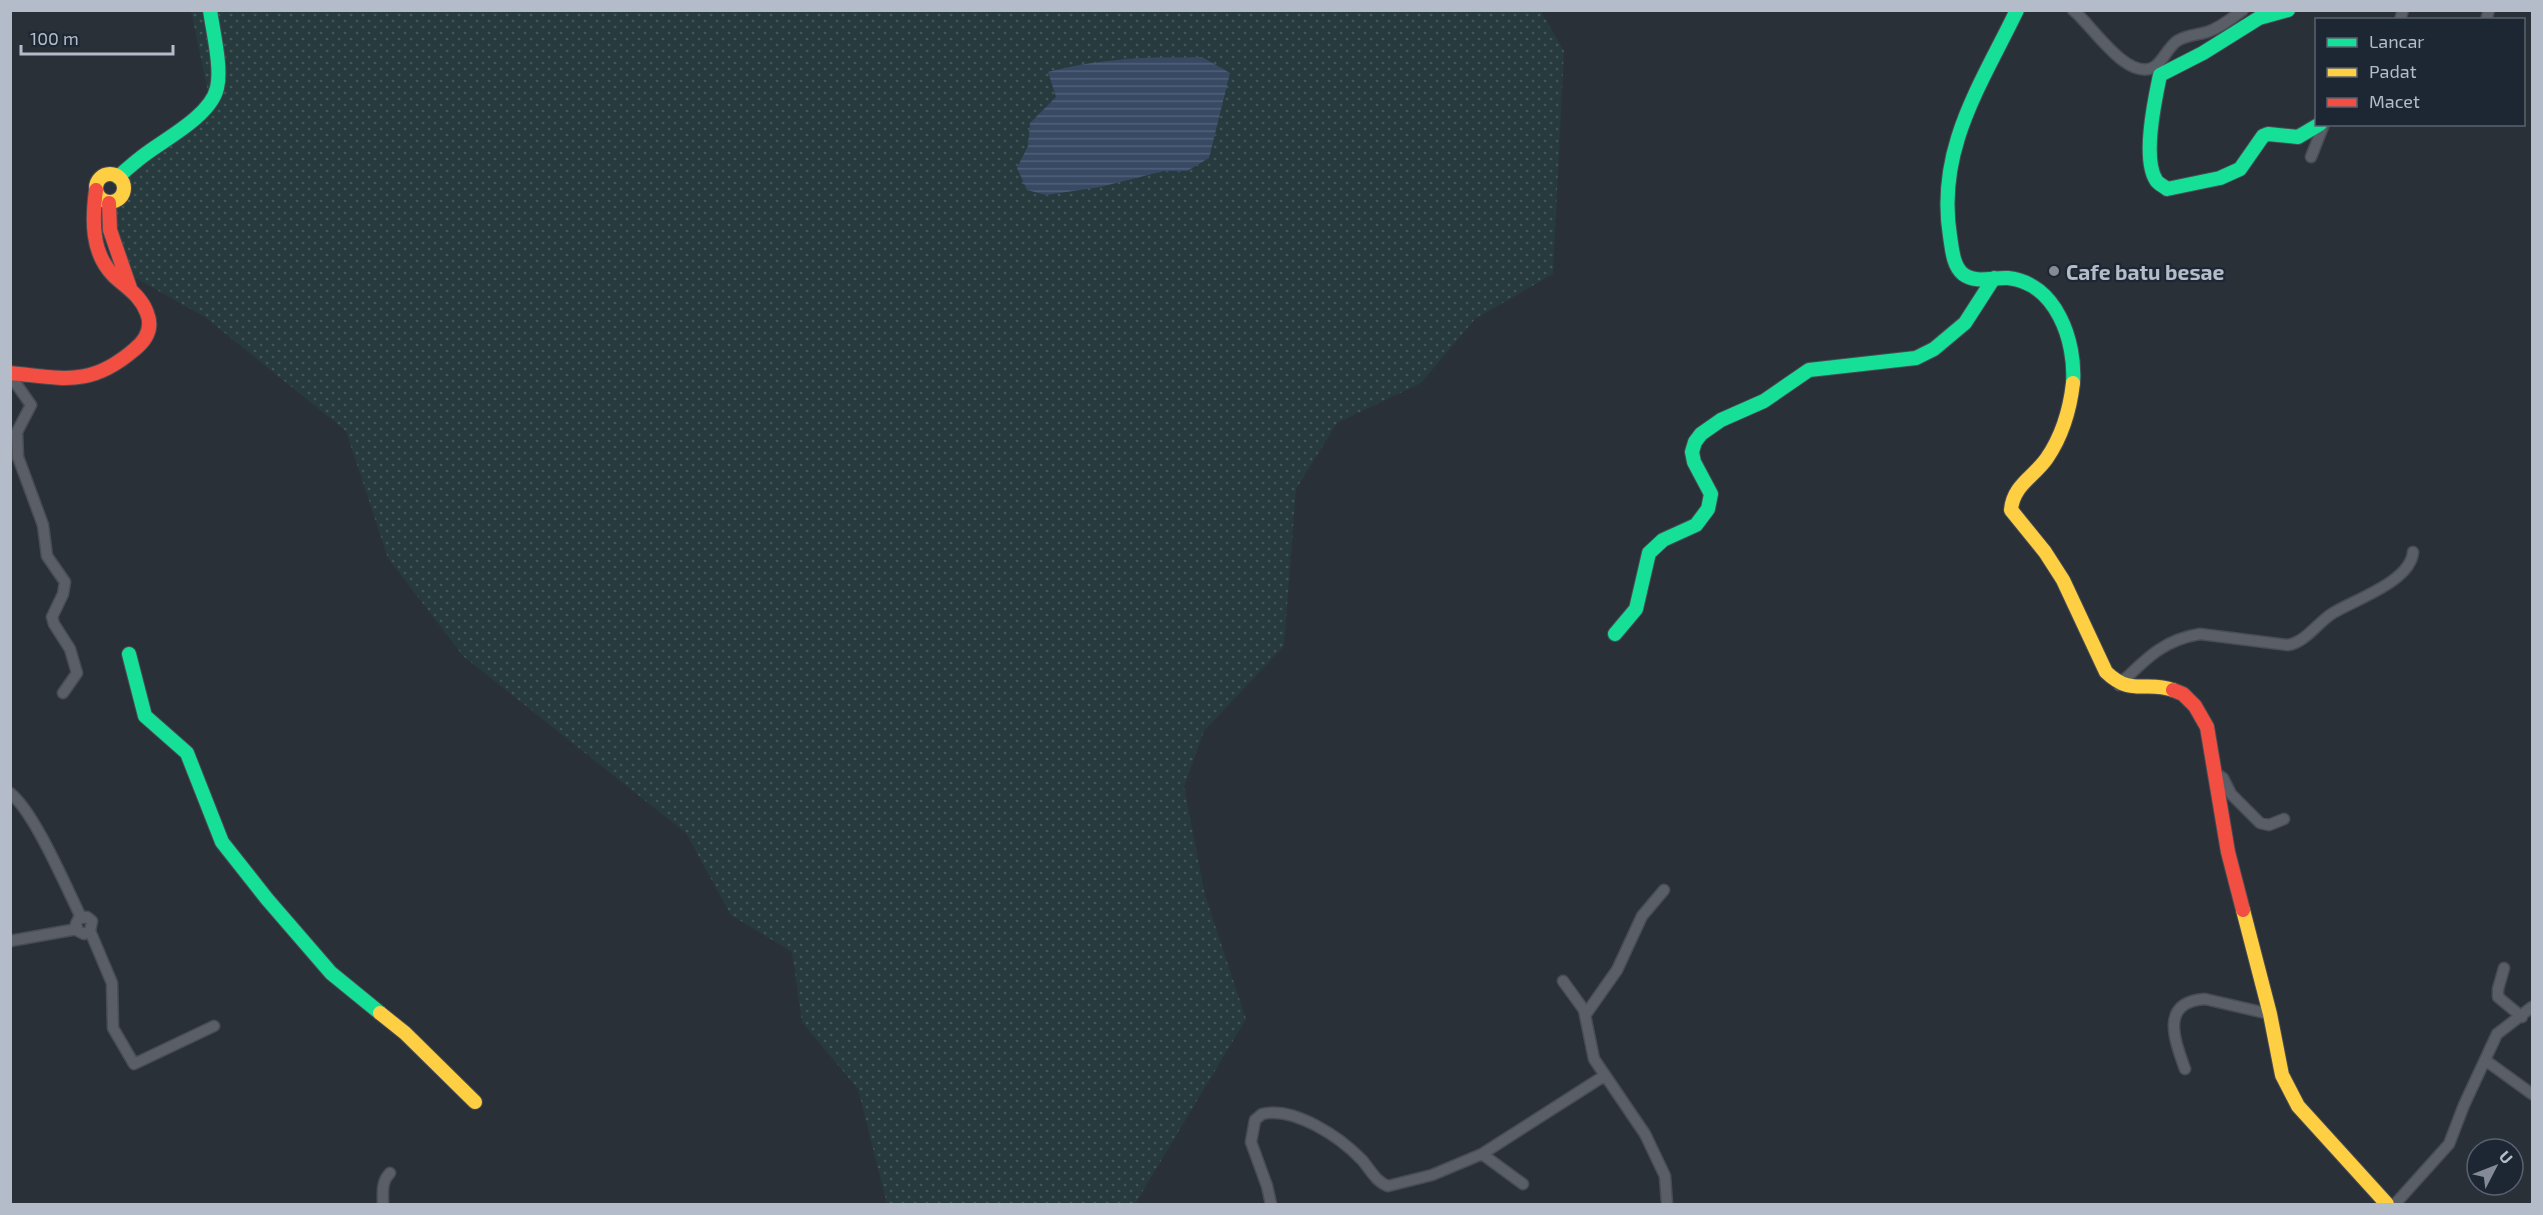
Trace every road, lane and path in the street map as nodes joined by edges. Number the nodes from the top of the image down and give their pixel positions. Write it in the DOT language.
graph roads {
  1 [pos="210,10"];
  2 [pos="2017,10"];
  3 [pos="2073,10"];
  4 [pos="2243,10"];
  5 [pos="2288,10"];
  6 [pos="2157,71"];
  7 [pos="2318,126"];
  8 [pos="2321,126"];
  9 [pos="2311,156"];
  10 [pos="118,177"];
  11 [pos="96,190"];
  12 [pos="109,202"];
  13 [pos="1994,278"];
  14 [pos="130,288"];
  15 [pos="10,374"];
  16 [pos="2413,552"];
  17 [pos="1615,634"];
  18 [pos="129,654"];
  19 [pos="2119,685"];
  20 [pos="63,693"];
  21 [pos="2215,773"];
  22 [pos="10,793"];
  23 [pos="2284,819"];
  24 [pos="1664,890"];
  25 [pos="81,917"];
  26 [pos="77,929"];
  27 [pos="90,932"];
  28 [pos="10,941"];
  29 [pos="2504,968"];
  30 [pos="1563,981"];
  31 [pos="2532,1007"];
  32 [pos="1586,1014"];
  33 [pos="2270,1014"];
  34 [pos="2522,1017"];
  35 [pos="214,1026"];
  36 [pos="2485,1060"];
  37 [pos="2185,1069"];
  38 [pos="1604,1076"];
  39 [pos="2532,1094"];
  40 [pos="475,1102"];
  41 [pos="1482,1154"];
  42 [pos="390,1173"];
  43 [pos="1523,1184"];
  44 [pos="383,1204"];
  45 [pos="1271,1204"];
  46 [pos="1667,1204"];
  47 [pos="2387,1204"];
  48 [pos="2395,1204"];
  1 -- 10 [label="street"];
  2 -- 13 [label="street"];
  3 -- 6 [label="street"];
  4 -- 6 [label="street"];
  5 -- 6 [label="street"];
  6 -- 7 [label="street"];
  8 -- 9 [label="street"];
  10 -- 11 [label="street"];
  10 -- 12 [label="street"];
  11 -- 12 [label="street"];
  11 -- 14 [label="street"];
  12 -- 14 [label="street"];
  13 -- 17 [label="street"];
  13 -- 19 [label="street"];
  14 -- 15 [label="street"];
  15 -- 20 [label="street"];
  16 -- 19 [label="street"];
  18 -- 40 [label="street"];
  19 -- 21 [label="street"];
  21 -- 23 [label="street"];
  21 -- 33 [label="street"];
  22 -- 25 [label="street"];
  24 -- 32 [label="street"];
  25 -- 26 [label="street"];
  25 -- 27 [label="street"];
  26 -- 27 [label="street"];
  26 -- 28 [label="street"];
  27 -- 35 [label="street"];
  29 -- 34 [label="street"];
  30 -- 32 [label="street"];
  31 -- 34 [label="street"];
  32 -- 38 [label="street"];
  33 -- 37 [label="street"];
  33 -- 47 [label="street"];
  34 -- 36 [label="street"];
  36 -- 39 [label="street"];
  36 -- 48 [label="street"];
  38 -- 41 [label="street"];
  38 -- 46 [label="street"];
  41 -- 43 [label="street"];
  41 -- 45 [label="street"];
  42 -- 44 [label="street"];
}
